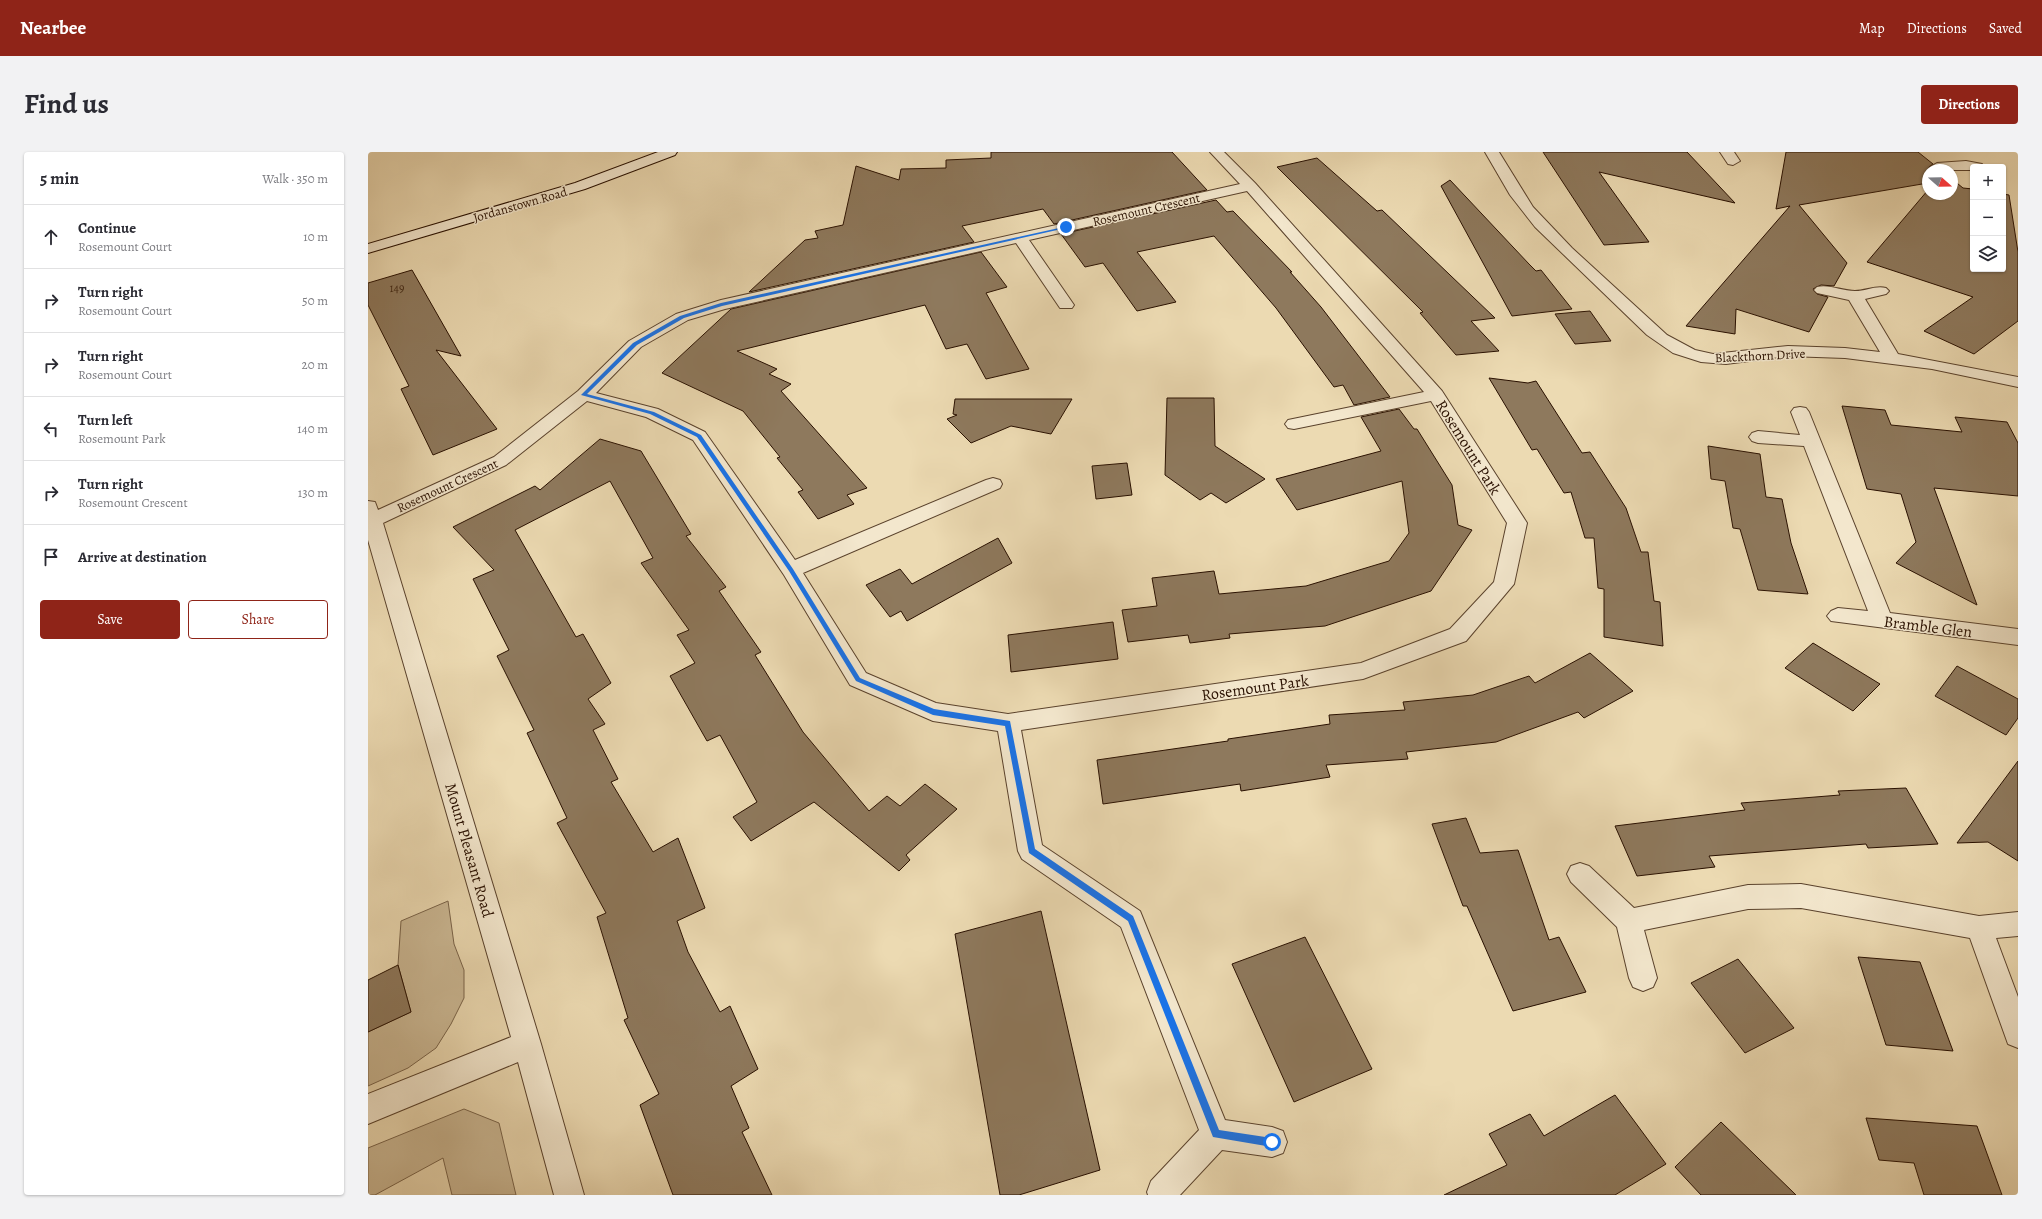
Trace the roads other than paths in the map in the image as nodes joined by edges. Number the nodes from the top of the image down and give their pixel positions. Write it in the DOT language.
graph roads {
  1 [pos="670,152"];
  2 [pos="1217,152"];
  3 [pos="1492,152"];
  4 [pos="1956,152"];
  5 [pos="1970,165"];
  6 [pos="1958,166"];
  7 [pos="1970,166"];
  8 [pos="1250,186"];
  9 [pos="1020,238"];
  10 [pos="368,249"];
  11 [pos="1822,290"];
  12 [pos="1881,291"];
  13 [pos="1855,296"];
  14 [pos="1066,305"];
  15 [pos="1893,359"];
  16 [pos="2018,382"];
  17 [pos="584,395"];
  18 [pos="1436,395"];
  19 [pos="1800,412"];
  20 [pos="1294,424"];
  21 [pos="1758,437"];
  22 [pos="1811,441"];
  23 [pos="993,484"];
  24 [pos="370,513"];
  25 [pos="791,570"];
  26 [pos="1838,616"];
  27 [pos="1882,620"];
  28 [pos="2018,637"];
  29 [pos="1008,723"];
  30 [pos="1580,874"];
  31 [pos="1629,921"];
  32 [pos="2018,924"];
  33 [pos="1979,928"];
  34 [pos="1643,978"];
  35 [pos="2018,1034"];
  36 [pos="527,1044"];
  37 [pos="368,1109"];
  38 [pos="1216,1134"];
  39 [pos="1272,1142"];
  40 [pos="1162,1192"];
  41 [pos="568,1195"];
  1 -- 10 [label="street, Jordanstown Road"];
  2 -- 8 [label="street, Rosemount Park"];
  3 -- 15 [label="street, Blackthorn Drive"];
  4 -- 5 [label="street"];
  6 -- 7 [label="street"];
  8 -- 9 [label="street, Rosemount Crescent"];
  8 -- 18 [label="street, Rosemount Park"];
  9 -- 14 [label="street"];
  9 -- 17 [label="street, Rosemount Crescent"];
  11 -- 13 [label="street"];
  12 -- 13 [label="street"];
  13 -- 15 [label="street"];
  15 -- 16 [label="street, Blackthorn Drive"];
  17 -- 24 [label="street, Rosemount Crescent"];
  17 -- 25 [label="street, Rosemount Park"];
  18 -- 20 [label="street"];
  18 -- 29 [label="street, Rosemount Park"];
  19 -- 22 [label="street"];
  21 -- 22 [label="street"];
  22 -- 27 [label="street"];
  23 -- 25 [label="street"];
  24 -- 36 [label="street, Mount Pleasant Road"];
  25 -- 29 [label="street, Rosemount Park"];
  26 -- 27 [label="street, Bramble Glen"];
  27 -- 28 [label="street, Bramble Glen"];
  29 -- 38 [label="street"];
  30 -- 31 [label="street"];
  31 -- 33 [label="street"];
  31 -- 34 [label="street"];
  32 -- 33 [label="street"];
  33 -- 35 [label="street"];
  36 -- 37 [label="street"];
  36 -- 41 [label="street, Mount Pleasant Road"];
  38 -- 39 [label="street"];
  38 -- 40 [label="street"];
}
